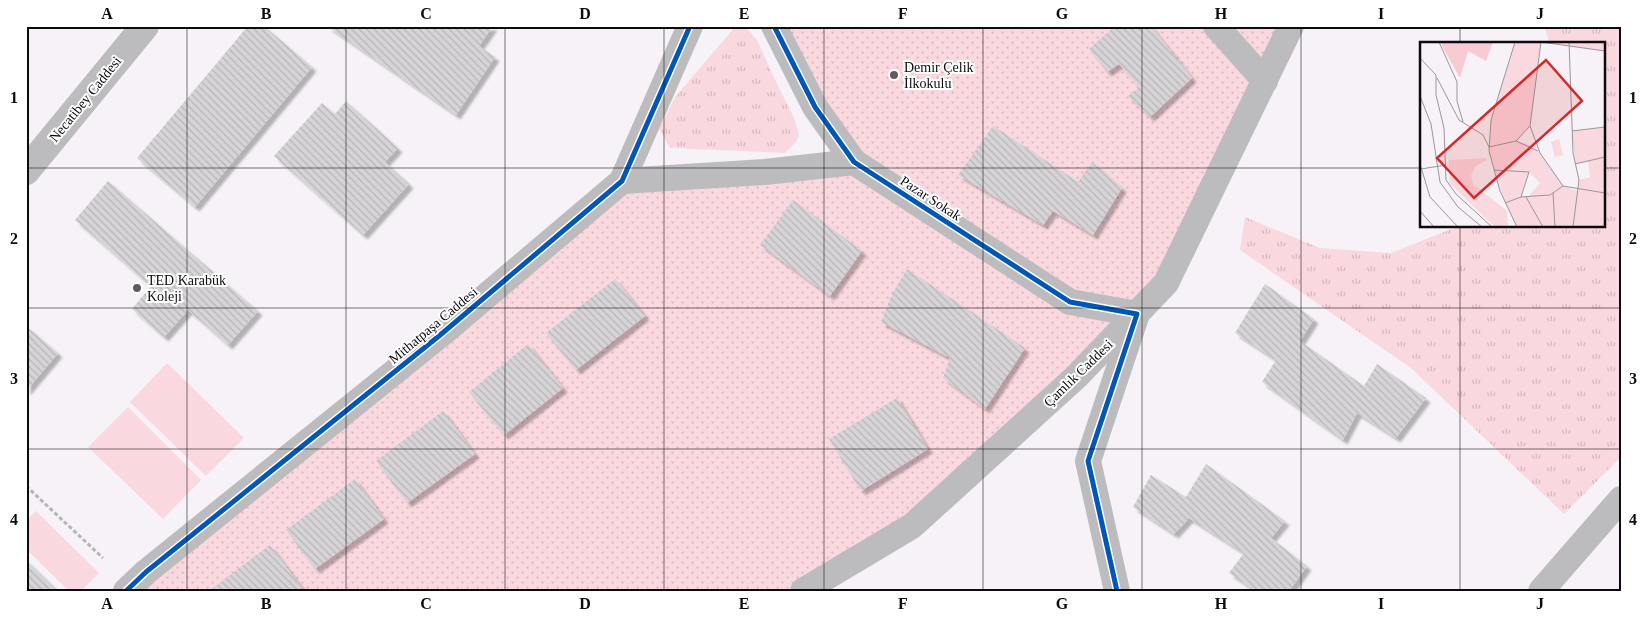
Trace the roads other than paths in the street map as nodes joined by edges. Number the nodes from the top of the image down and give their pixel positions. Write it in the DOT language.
graph roads {
  1 [pos="145,26"];
  2 [pos="690,26"];
  3 [pos="774,26"];
  4 [pos="1216,26"];
  5 [pos="1291,26"];
  6 [pos="1265,81"];
  7 [pos="854,162"];
  8 [pos="26,171"];
  9 [pos="622,181"];
  10 [pos="1137,314"];
  11 [pos="1621,498"];
  12 [pos="126,591"];
  13 [pos="803,591"];
  14 [pos="1117,591"];
  15 [pos="1541,591"];
  1 -- 8 [label="street, Necatibey Caddesi"];
  2 -- 9 [label="street, Mithatpaşa Caddesi"];
  3 -- 7 [label="street, Pazar Sokak"];
  4 -- 6 [label="street"];
  5 -- 6 [label="street, Çamlık Caddesi"];
  6 -- 10 [label="street, Çamlık Caddesi"];
  7 -- 9 [label="street"];
  7 -- 10 [label="street, Pazar Sokak"];
  9 -- 12 [label="street, Mithatpaşa Caddesi"];
  10 -- 13 [label="street, Çamlık Caddesi"];
  10 -- 14 [label="street"];
  11 -- 15 [label="street"];
}
